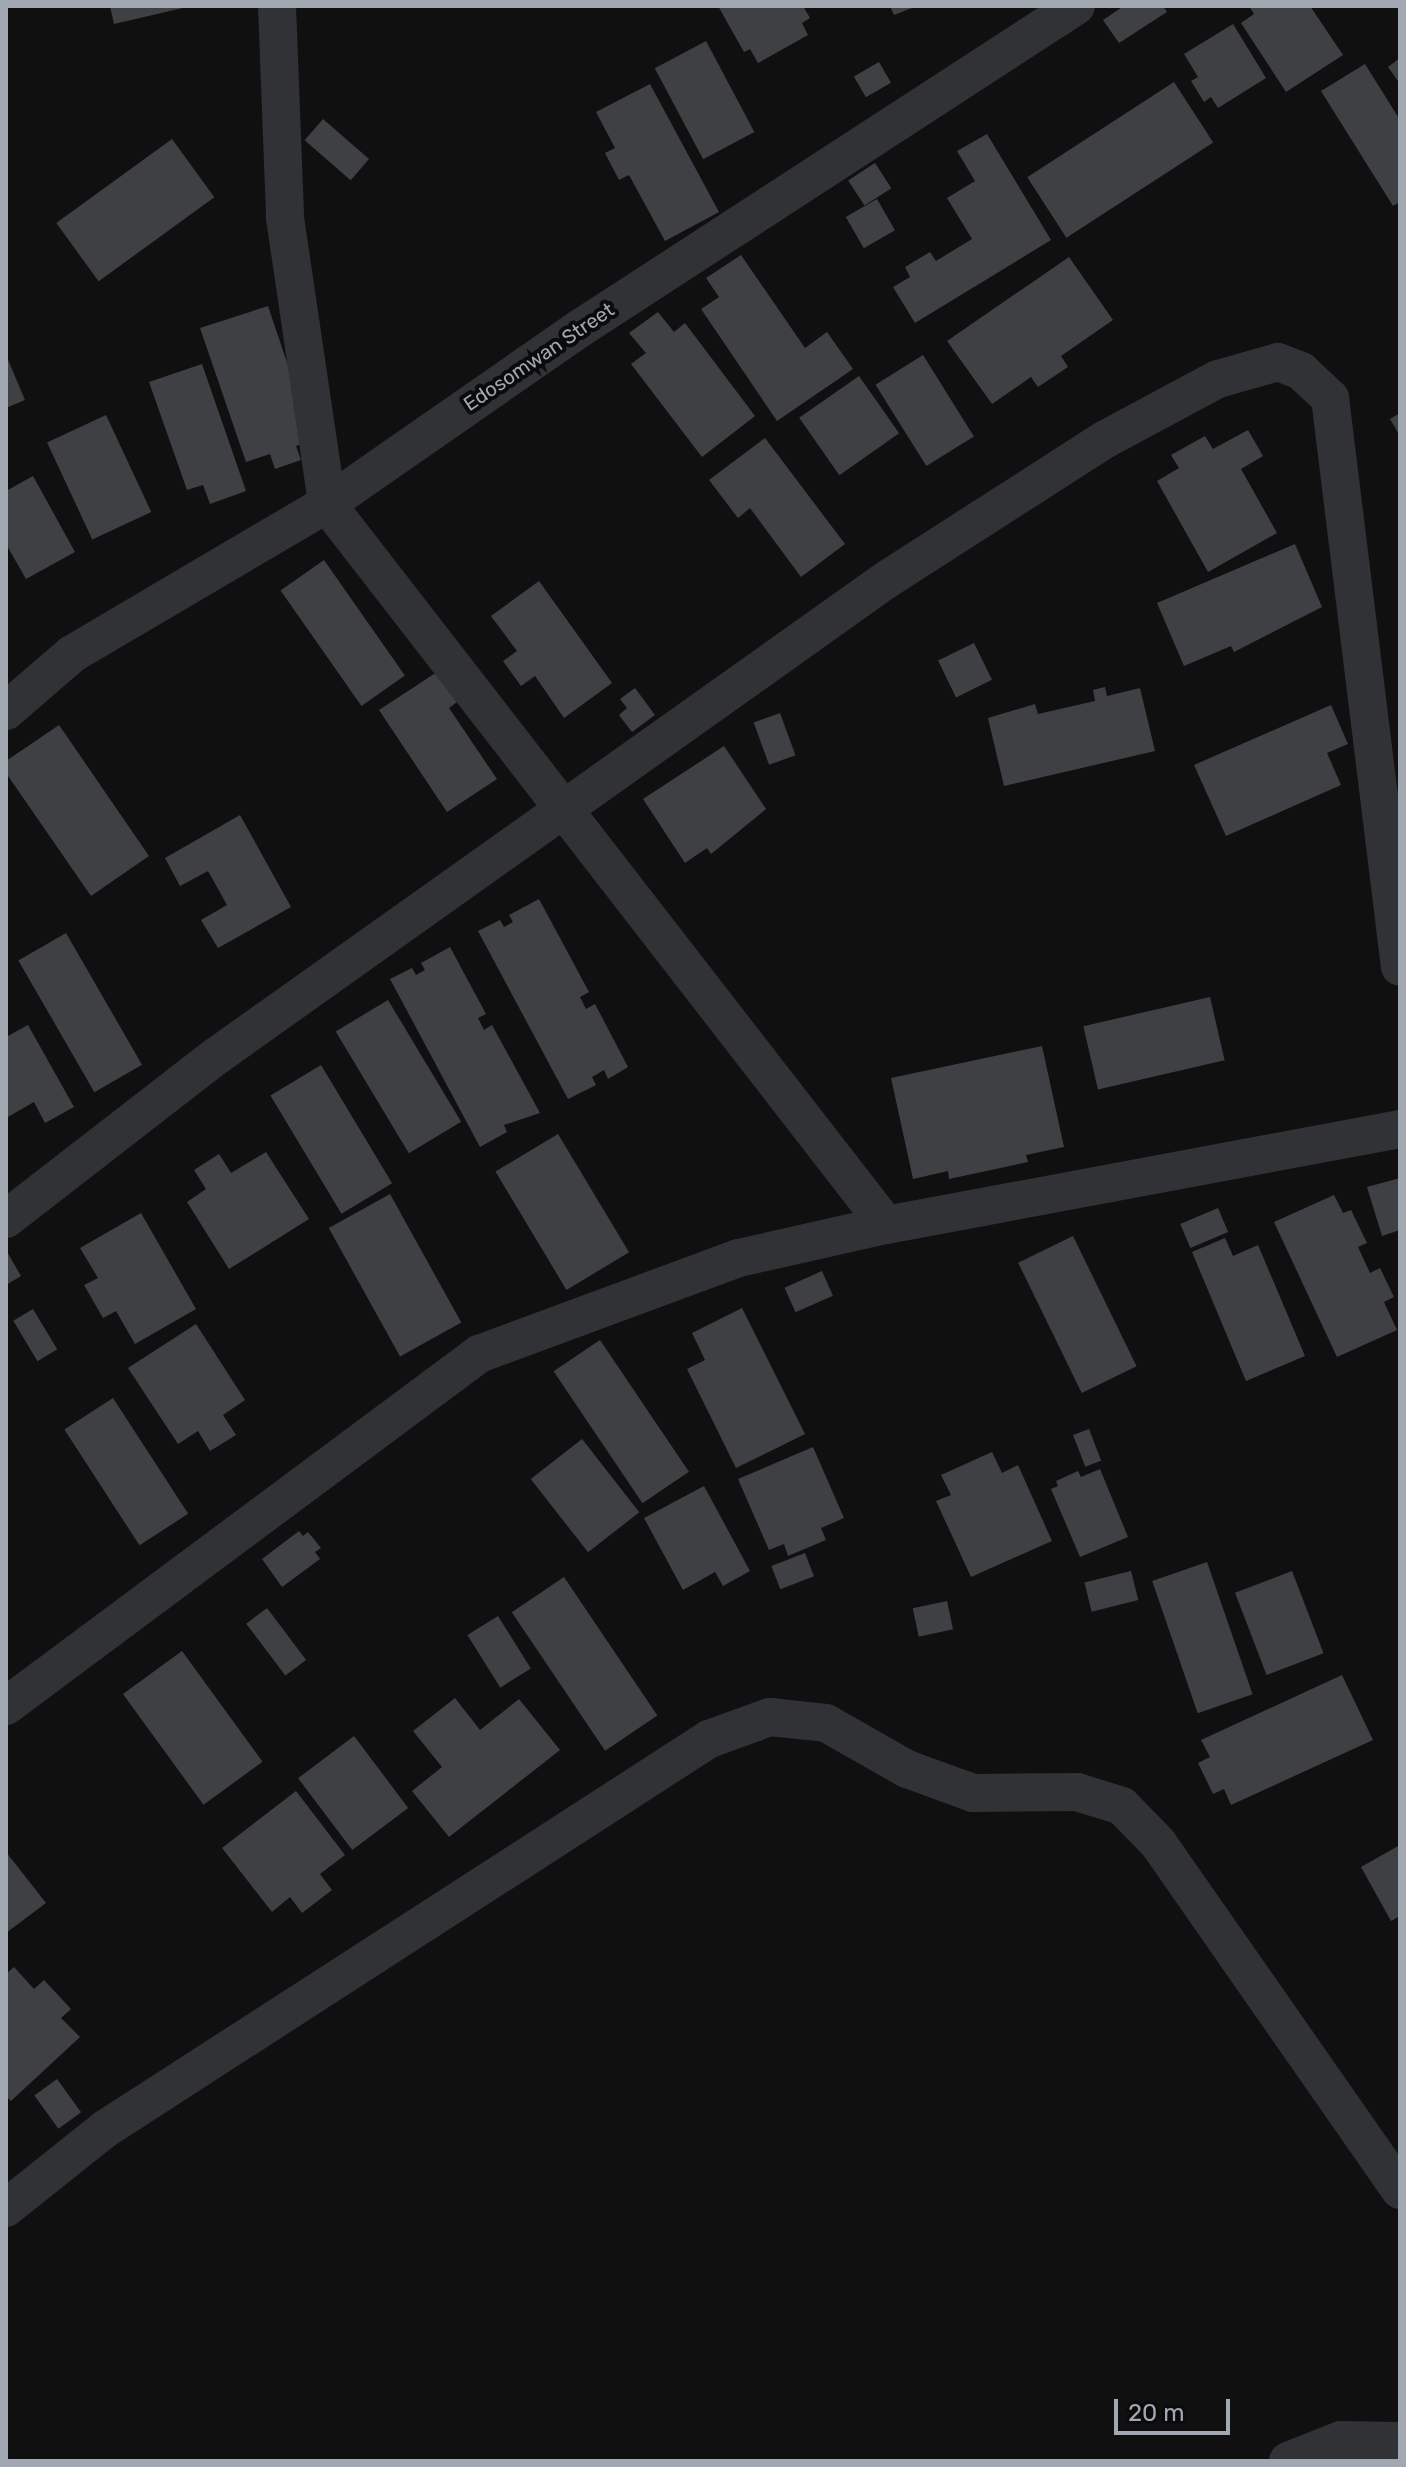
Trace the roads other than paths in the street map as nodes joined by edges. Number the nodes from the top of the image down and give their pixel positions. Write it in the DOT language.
graph roads {
  1 [pos="277,6"];
  2 [pos="1076,6"];
  3 [pos="327,504"];
  4 [pos="6,711"];
  5 [pos="567,810"];
  6 [pos="1400,967"];
  7 [pos="1400,1129"];
  8 [pos="6,1219"];
  9 [pos="886,1225"];
  10 [pos="6,1706"];
  11 [pos="1400,2190"];
  12 [pos="6,2208"];
  13 [pos="1400,2441"];
  14 [pos="1288,2461"];
  1 -- 3 [label="street"];
  2 -- 3 [label="street, Edosomwan Street"];
  3 -- 4 [label="street, Edosomwan Street"];
  3 -- 5 [label="street"];
  5 -- 6 [label="street"];
  5 -- 8 [label="street"];
  5 -- 9 [label="street"];
  7 -- 9 [label="street"];
  9 -- 10 [label="street"];
  11 -- 12 [label="street"];
  13 -- 14 [label="street"];
}
